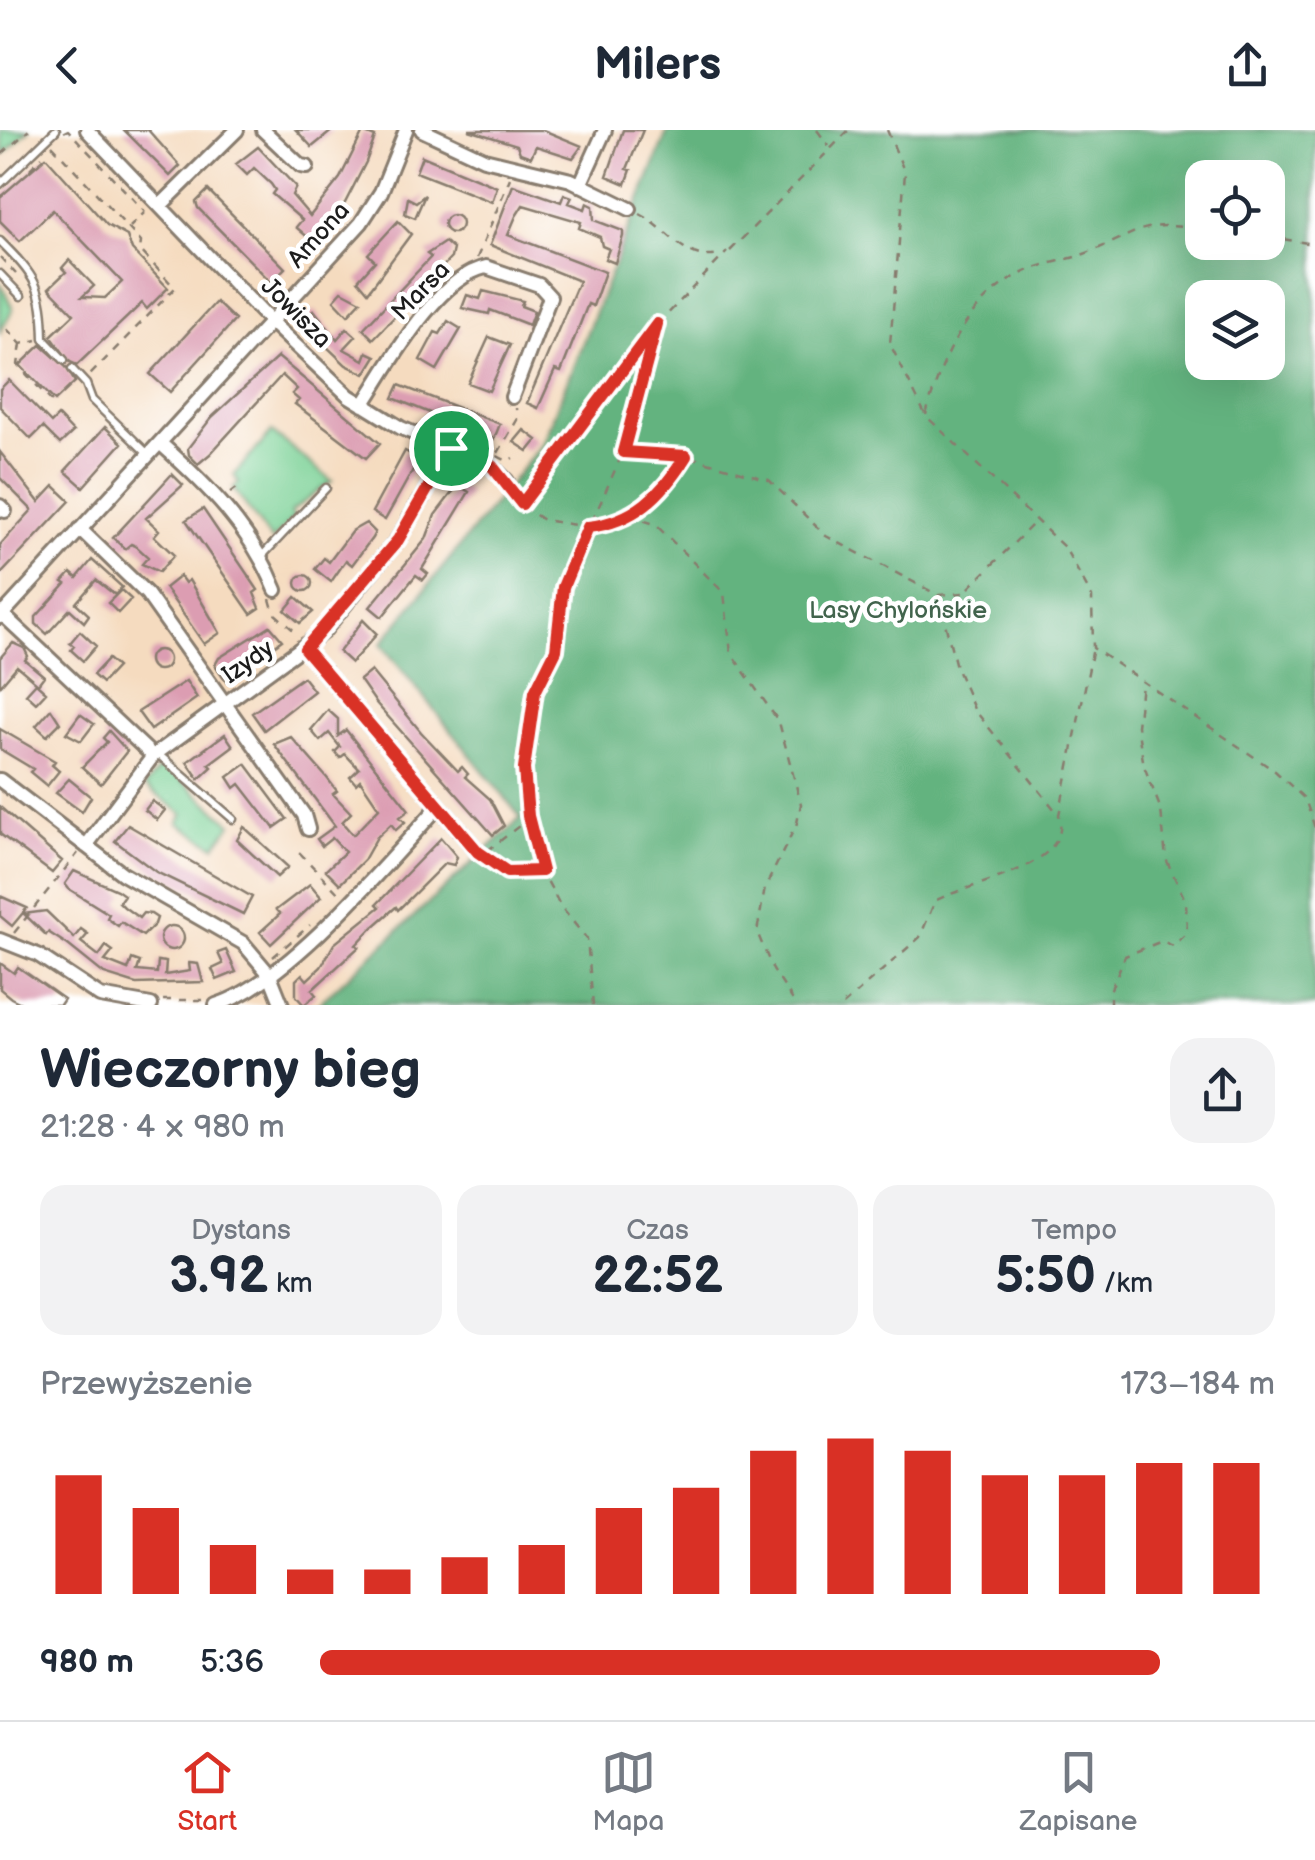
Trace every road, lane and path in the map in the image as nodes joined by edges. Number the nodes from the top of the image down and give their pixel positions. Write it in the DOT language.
graph roads {
  1 [pos="29,130"];
  2 [pos="56,130"];
  3 [pos="68,130"];
  4 [pos="87,130"];
  5 [pos="238,130"];
  6 [pos="263,130"];
  7 [pos="406,130"];
  8 [pos="422,130"];
  9 [pos="604,130"];
  10 [pos="817,130"];
  11 [pos="849,130"];
  12 [pos="887,130"];
  13 [pos="52,144"];
  14 [pos="830,147"];
  15 [pos="5,153"];
  16 [pos="514,167"];
  17 [pos="308,168"];
  18 [pos="0,184"];
  19 [pos="580,185"];
  20 [pos="152,208"];
  21 [pos="630,209"];
  22 [pos="1185,227"];
  23 [pos="128,228"];
  24 [pos="0,240"];
  25 [pos="1285,240"];
  26 [pos="1315,244"];
  27 [pos="727,252"];
  28 [pos="1,258"];
  29 [pos="475,270"];
  30 [pos="0,274"];
  31 [pos="16,274"];
  32 [pos="21,296"];
  33 [pos="270,321"];
  34 [pos="657,324"];
  35 [pos="7,329"];
  36 [pos="41,340"];
  37 [pos="21,344"];
  38 [pos="64,360"];
  39 [pos="72,369"];
  40 [pos="84,381"];
  41 [pos="512,397"];
  42 [pos="52,402"];
  43 [pos="363,404"];
  44 [pos="926,416"];
  45 [pos="160,442"];
  46 [pos="451,448"];
  47 [pos="623,452"];
  48 [pos="149,455"];
  49 [pos="499,455"];
  50 [pos="686,456"];
  51 [pos="506,480"];
  52 [pos="241,485"];
  53 [pos="326,488"];
  54 [pos="227,495"];
  55 [pos="522,504"];
  56 [pos="632,517"];
  57 [pos="1037,520"];
  58 [pos="588,527"];
  59 [pos="80,529"];
  60 [pos="262,556"];
  61 [pos="276,590"];
  62 [pos="938,595"];
  63 [pos="1,615"];
  64 [pos="304,644"];
  65 [pos="1093,648"];
  66 [pos="1142,684"];
  67 [pos="226,704"];
  68 [pos="155,755"];
  69 [pos="0,780"];
  70 [pos="438,807"];
  71 [pos="1060,814"];
  72 [pos="233,818"];
  73 [pos="529,818"];
  74 [pos="308,828"];
  75 [pos="1315,828"];
  76 [pos="86,846"];
  77 [pos="299,852"];
  78 [pos="480,852"];
  79 [pos="542,871"];
  80 [pos="342,897"];
  81 [pos="0,940"];
  82 [pos="26,940"];
  83 [pos="270,975"];
  84 [pos="89,999"];
  85 [pos="151,1002"];
  86 [pos="218,1005"];
  87 [pos="282,1005"];
  88 [pos="593,1005"];
  89 [pos="796,1005"];
  90 [pos="843,1005"];
  91 [pos="1110,1005"];
  1 -- 15 [label="path"];
  2 -- 18 [label="lane"];
  3 -- 20 [label="path"];
  4 -- 20 [label="street, Jowisza"];
  5 -- 20 [label="street"];
  6 -- 17 [label="street"];
  7 -- 33 [label="street, Amona"];
  8 -- 16 [label="street"];
  9 -- 19 [label="street"];
  10 -- 14 [label="path"];
  11 -- 14 [label="path"];
  12 -- 44 [label="path"];
  13 -- 23 [label="path"];
  14 -- 27 [label="path"];
  16 -- 19 [label="street"];
  16 -- 29 [label="path"];
  19 -- 21 [label="street"];
  20 -- 23 [label="path"];
  20 -- 33 [label="street, Jowisza"];
  21 -- 27 [label="path"];
  22 -- 44 [label="path"];
  23 -- 40 [label="path"];
  24 -- 38 [label="lane"];
  25 -- 26 [label="path"];
  27 -- 34 [label="path"];
  28 -- 31 [label="path"];
  29 -- 41 [label="street, Marsa"];
  29 -- 43 [label="street, Marsa"];
  30 -- 32 [label="lane"];
  33 -- 43 [label="street, Jowisza"];
  33 -- 45 [label="street, Amona"];
  34 -- 47 [label="path"];
  34 -- 55 [label="path"];
  35 -- 37 [label="path"];
  36 -- 37 [label="path"];
  37 -- 42 [label="path"];
  39 -- 40 [label="lane"];
  40 -- 48 [label="lane"];
  41 -- 49 [label="path"];
  43 -- 46 [label="street, Jowisza"];
  44 -- 57 [label="path"];
  45 -- 48 [label="street, Amona"];
  45 -- 60 [label="street"];
  46 -- 51 [label="street, Jowisza"];
  46 -- 64 [label="street, Izydy"];
  47 -- 50 [label="path"];
  47 -- 58 [label="path"];
  48 -- 59 [label="street, Amona"];
  50 -- 56 [label="path"];
  50 -- 62 [label="path"];
  51 -- 55 [label="path"];
  52 -- 54 [label="path"];
  53 -- 60 [label="lane"];
  55 -- 58 [label="path"];
  56 -- 58 [label="path"];
  56 -- 89 [label="path"];
  57 -- 62 [label="path"];
  57 -- 65 [label="path"];
  58 -- 73 [label="path"];
  59 -- 63 [label="street, Amona"];
  59 -- 67 [label="street"];
  60 -- 61 [label="street"];
  61 -- 64 [label="path"];
  62 -- 71 [label="path"];
  63 -- 68 [label="street"];
  64 -- 67 [label="street, Izydy"];
  64 -- 70 [label="street"];
  65 -- 66 [label="path"];
  65 -- 71 [label="path"];
  66 -- 75 [label="path"];
  66 -- 91 [label="path"];
  67 -- 68 [label="street, Izydy"];
  67 -- 74 [label="street"];
  68 -- 72 [label="lane"];
  68 -- 76 [label="street, Izydy"];
  69 -- 76 [label="street"];
  70 -- 78 [label="street"];
  70 -- 83 [label="street"];
  71 -- 90 [label="path"];
  73 -- 78 [label="path"];
  73 -- 79 [label="path"];
  76 -- 82 [label="path"];
  76 -- 83 [label="street"];
  77 -- 80 [label="path"];
  78 -- 79 [label="path"];
  79 -- 88 [label="path"];
  81 -- 84 [label="street"];
  83 -- 86 [label="street"];
  83 -- 87 [label="street"];
  84 -- 85 [label="street"];
  85 -- 86 [label="path"];
}
